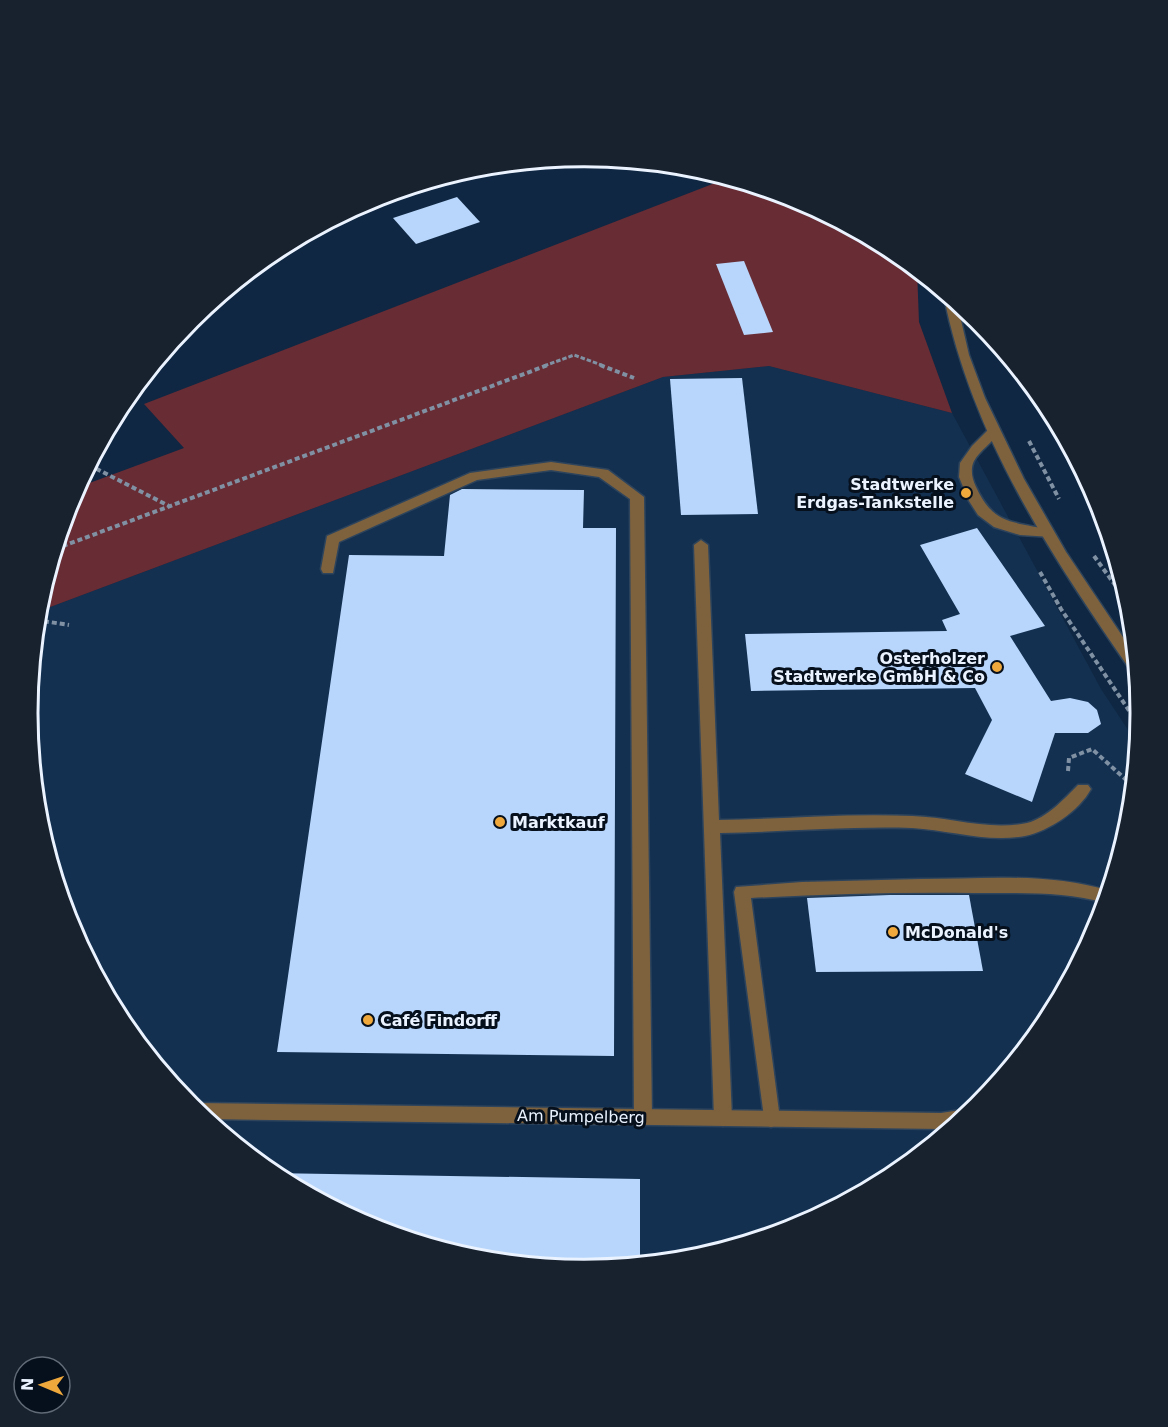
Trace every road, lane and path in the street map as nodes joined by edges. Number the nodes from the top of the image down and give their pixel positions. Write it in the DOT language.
graph roads {
  1 [pos="953,311"];
  2 [pos="634,378"];
  3 [pos="993,433"];
  4 [pos="1029,441"];
  5 [pos="96,469"];
  6 [pos="170,507"];
  7 [pos="1064,507"];
  8 [pos="1047,534"];
  9 [pos="701,545"];
  10 [pos="65,546"];
  11 [pos="1087,547"];
  12 [pos="328,569"];
  13 [pos="1039,569"];
  14 [pos="1115,585"];
  15 [pos="46,621"];
  16 [pos="69,625"];
  17 [pos="1127,653"];
  18 [pos="1130,712"];
  19 [pos="1083,789"];
  20 [pos="711,827"];
  21 [pos="1099,894"];
  22 [pos="210,1111"];
  23 [pos="644,1117"];
  24 [pos="723,1118"];
  25 [pos="771,1119"];
  26 [pos="948,1120"];
  1 -- 3 [label="street"];
  2 -- 6 [label="path"];
  3 -- 8 [label="street"];
  3 -- 8 [label="street"];
  4 -- 7 [label="path"];
  5 -- 6 [label="path"];
  6 -- 10 [label="path"];
  8 -- 17 [label="street"];
  9 -- 20 [label="street"];
  11 -- 14 [label="path"];
  12 -- 23 [label="street"];
  13 -- 18 [label="path"];
  15 -- 16 [label="path"];
  19 -- 20 [label="street"];
  20 -- 24 [label="street"];
  21 -- 25 [label="street"];
  22 -- 23 [label="street, Am Pumpelberg"];
  23 -- 24 [label="street, Am Pumpelberg"];
  24 -- 25 [label="street, Am Pumpelberg"];
  25 -- 26 [label="street, Am Pumpelberg"];
}
